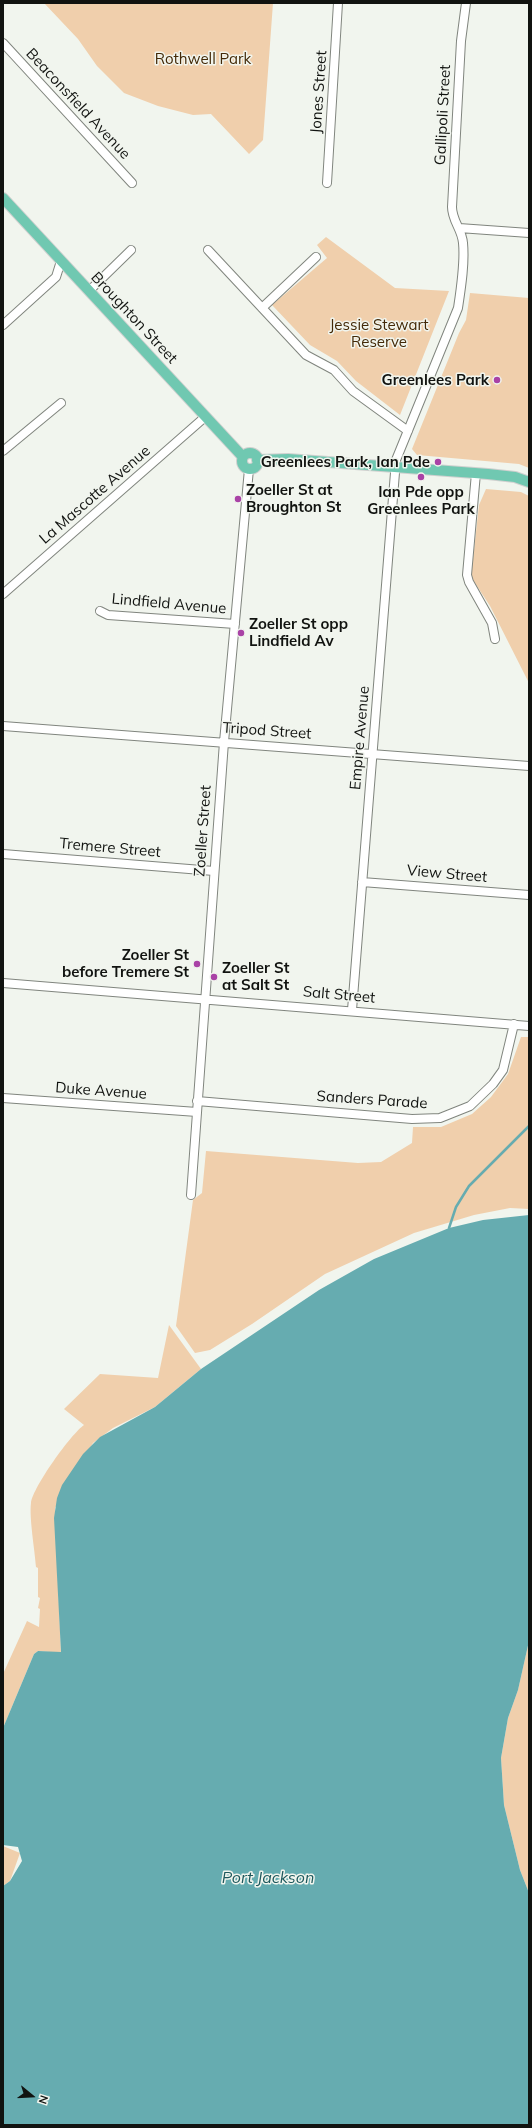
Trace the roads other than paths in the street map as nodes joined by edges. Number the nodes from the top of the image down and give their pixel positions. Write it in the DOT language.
graph roads {
  1 [pos="338,3"];
  2 [pos="466,3"];
  3 [pos="3,43"];
  4 [pos="327,183"];
  5 [pos="132,184"];
  6 [pos="3,198"];
  7 [pos="459,228"];
  8 [pos="529,233"];
  9 [pos="131,250"];
  10 [pos="208,250"];
  11 [pos="316,257"];
  12 [pos="61,261"];
  13 [pos="89,291"];
  14 [pos="262,308"];
  15 [pos="3,325"];
  16 [pos="61,403"];
  17 [pos="205,417"];
  18 [pos="408,432"];
  19 [pos="3,451"];
  20 [pos="243,457"];
  21 [pos="257,460"];
  22 [pos="396,467"];
  23 [pos="249,469"];
  24 [pos="476,473"];
  25 [pos="529,482"];
  26 [pos="3,594"];
  27 [pos="100,611"];
  28 [pos="235,624"];
  29 [pos="495,639"];
  30 [pos="3,726"];
  31 [pos="224,742"];
  32 [pos="372,753"];
  33 [pos="529,766"];
  34 [pos="3,854"];
  35 [pos="214,871"];
  36 [pos="362,882"];
  37 [pos="529,895"];
  38 [pos="3,983"];
  39 [pos="205,998"];
  40 [pos="352,1010"];
  41 [pos="514,1024"];
  42 [pos="529,1026"];
  43 [pos="3,1098"];
  44 [pos="197,1101"];
  45 [pos="197,1112"];
  46 [pos="191,1195"];
  1 -- 4 [label="street, Jones Street"];
  2 -- 7 [label="street, Gallipoli Street"];
  3 -- 5 [label="street, Beaconsfield Avenue"];
  6 -- 12 [label="main road, Broughton Street"];
  7 -- 8 [label="street"];
  7 -- 18 [label="street, Gallipoli Street"];
  9 -- 13 [label="street"];
  10 -- 14 [label="street"];
  11 -- 14 [label="street"];
  12 -- 13 [label="main road, Broughton Street"];
  12 -- 15 [label="street"];
  13 -- 17 [label="main road, Broughton Street"];
  14 -- 18 [label="street"];
  16 -- 19 [label="street"];
  17 -- 20 [label="main road, Broughton Street"];
  17 -- 26 [label="street, La Mascotte Avenue"];
  18 -- 22 [label="street, Empire Avenue"];
  20 -- 21 [label="main road"];
  20 -- 23 [label="main road"];
  21 -- 22 [label="main road"];
  21 -- 23 [label="main road"];
  22 -- 24 [label="main road"];
  22 -- 32 [label="street, Empire Avenue"];
  23 -- 28 [label="street, Zoeller Street"];
  24 -- 25 [label="main road"];
  24 -- 29 [label="street"];
  27 -- 28 [label="street, Lindfield Avenue"];
  28 -- 31 [label="street, Zoeller Street"];
  30 -- 31 [label="street, Tripod Street"];
  31 -- 32 [label="street, Tripod Street"];
  31 -- 35 [label="street, Zoeller Street"];
  32 -- 33 [label="street, Tripod Street"];
  32 -- 36 [label="street, Empire Avenue"];
  34 -- 35 [label="street, Tremere Street"];
  35 -- 39 [label="street, Zoeller Street"];
  36 -- 37 [label="street, View Street"];
  36 -- 40 [label="street, Empire Avenue"];
  38 -- 39 [label="street, Salt Street"];
  39 -- 40 [label="street, Salt Street"];
  39 -- 44 [label="street, Zoeller Street"];
  40 -- 41 [label="street, Salt Street"];
  41 -- 42 [label="street, Salt Street"];
  41 -- 44 [label="street, Sanders Parade"];
  43 -- 45 [label="street, Duke Avenue"];
  44 -- 45 [label="street, Zoeller Street"];
  45 -- 46 [label="street, Zoeller Street"];
}
